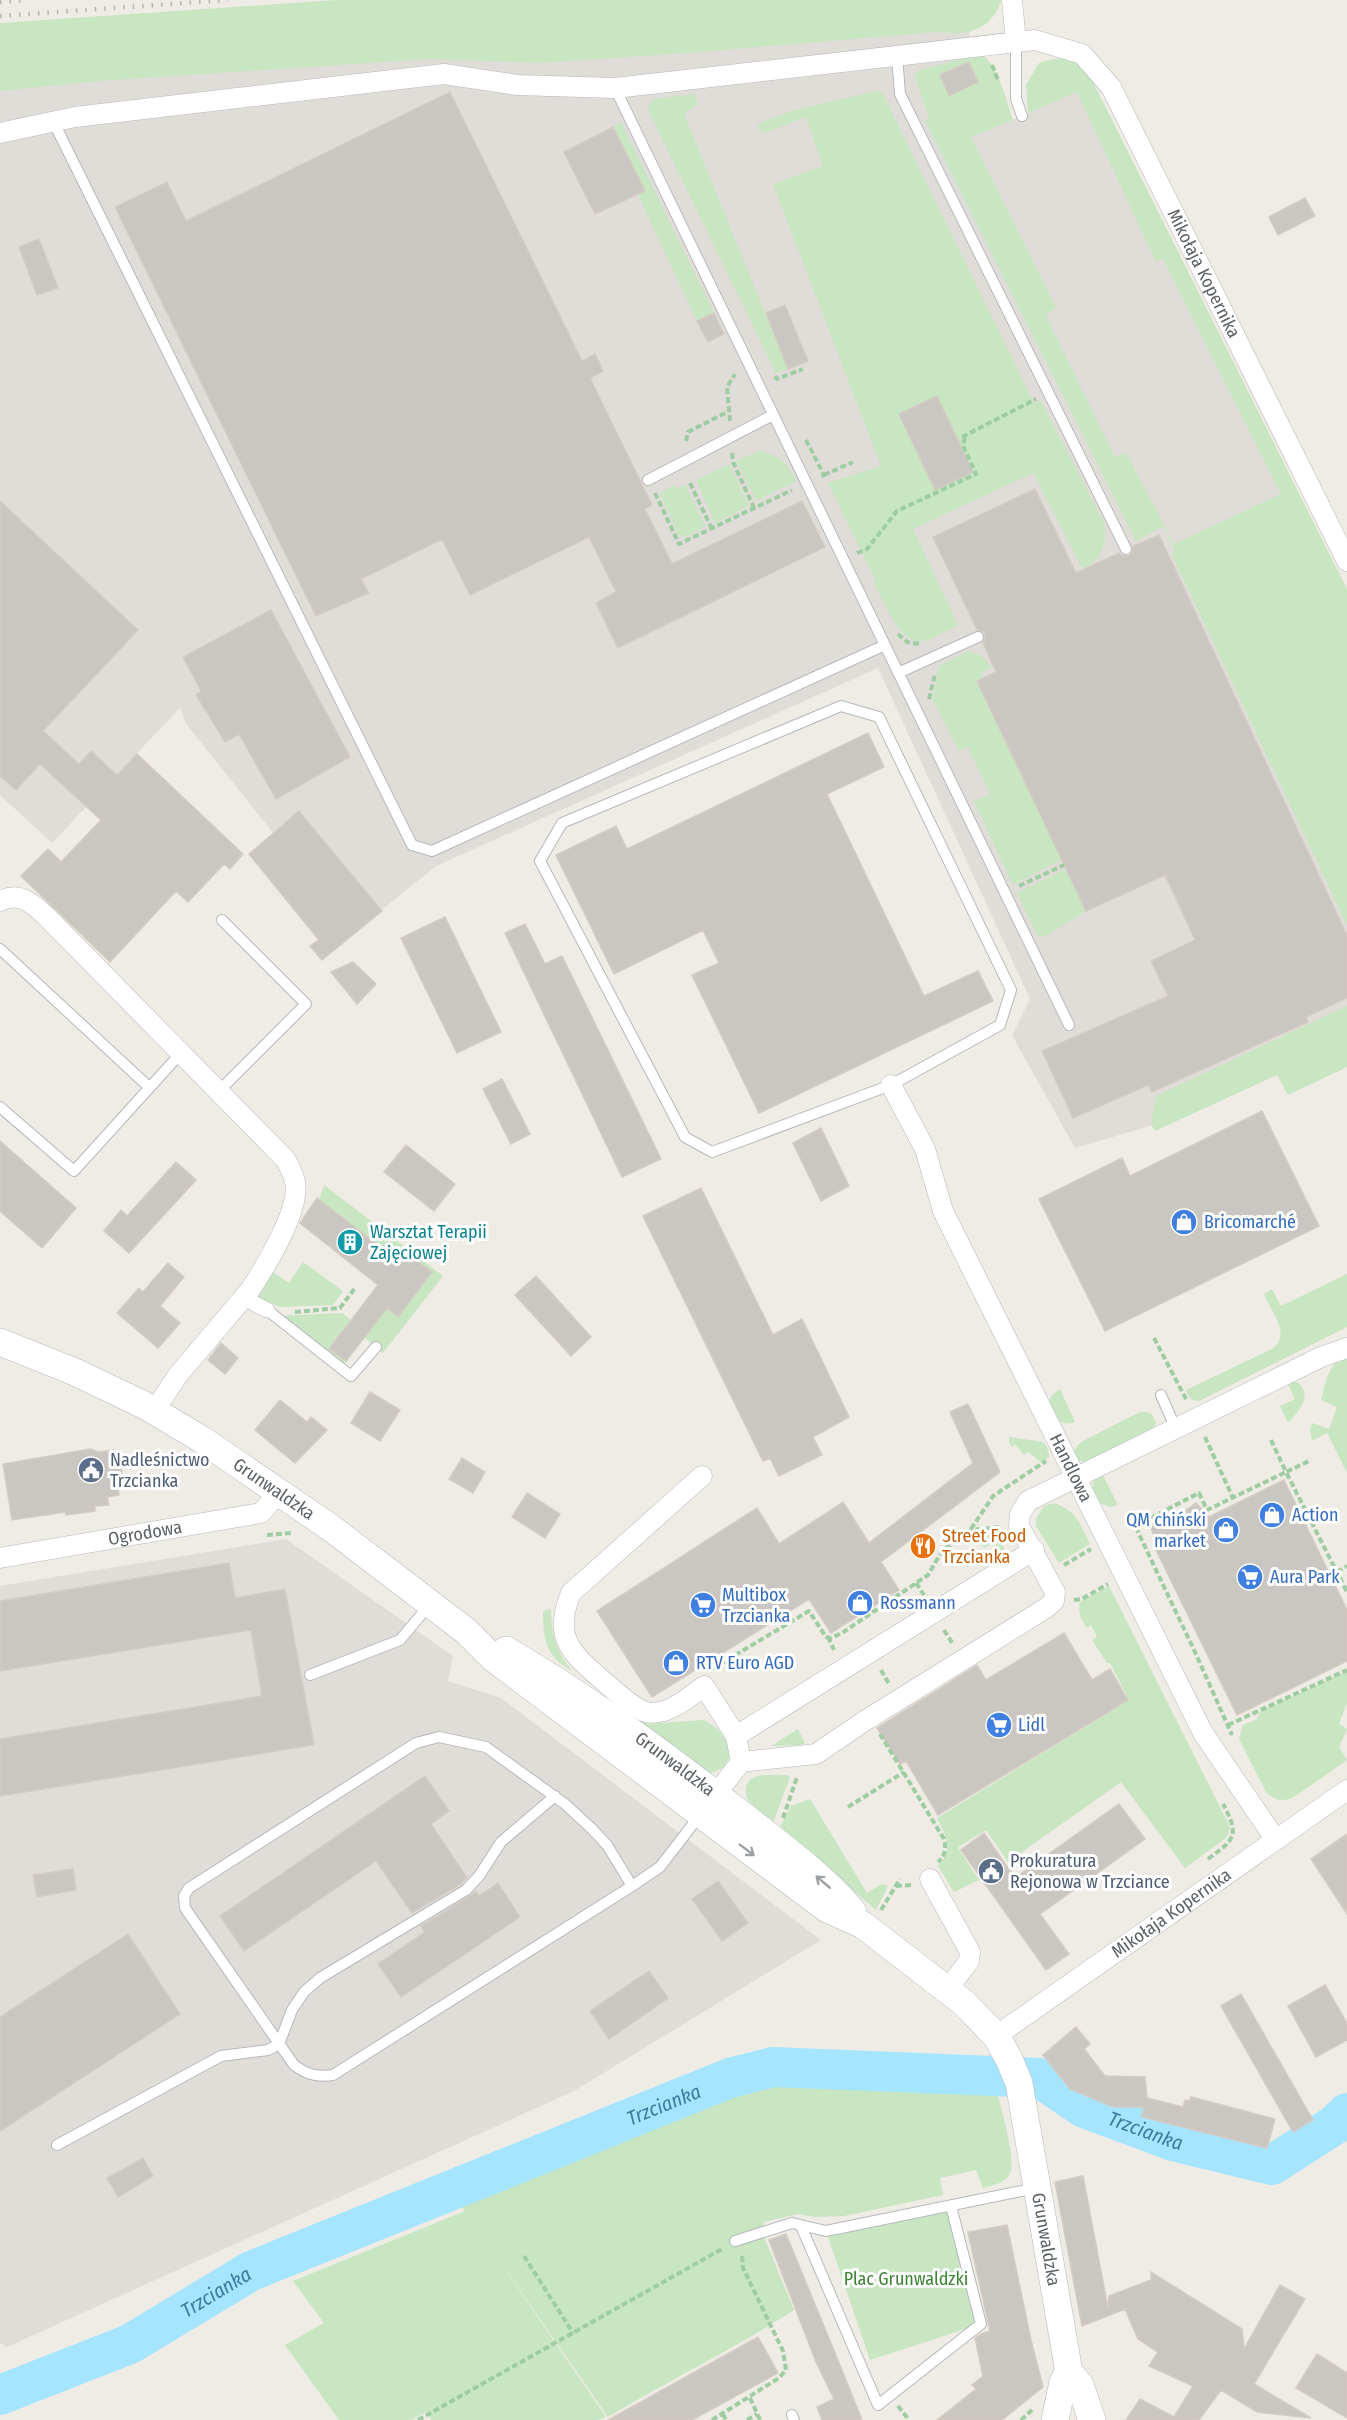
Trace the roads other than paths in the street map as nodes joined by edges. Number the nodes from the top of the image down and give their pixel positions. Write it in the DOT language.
graph roads {
  1 [pos="1012,0"];
  2 [pos="1016,42"];
  3 [pos="897,56"];
  4 [pos="615,88"];
  5 [pos="1022,116"];
  6 [pos="53,121"];
  7 [pos="0,133"];
  8 [pos="773,415"];
  9 [pos="648,480"];
  10 [pos="1126,549"];
  11 [pos="1347,561"];
  12 [pos="978,637"];
  13 [pos="885,645"];
  14 [pos="898,673"];
  15 [pos="0,901"];
  16 [pos="222,920"];
  17 [pos="0,949"];
  18 [pos="1069,1024"];
  19 [pos="181,1053"];
  20 [pos="891,1085"];
  21 [pos="149,1087"];
  22 [pos="219,1091"];
  23 [pos="0,1107"];
  24 [pos="245,1296"];
  25 [pos="267,1310"];
  26 [pos="0,1342"];
  27 [pos="376,1347"];
  28 [pos="1347,1348"];
  29 [pos="1161,1395"];
  30 [pos="154,1411"];
  31 [pos="1176,1429"];
  32 [pos="702,1476"];
  33 [pos="1076,1478"];
  34 [pos="280,1491"];
  35 [pos="1034,1550"];
  36 [pos="0,1558"];
  37 [pos="430,1604"];
  38 [pos="466,1631"];
  39 [pos="310,1675"];
  40 [pos="736,1736"];
  41 [pos="741,1762"];
  42 [pos="1347,1790"];
  43 [pos="555,1796"];
  44 [pos="707,1805"];
  45 [pos="1276,1840"];
  46 [pos="927,1876"];
  47 [pos="632,1886"];
  48 [pos="947,1990"];
  49 [pos="996,2036"];
  50 [pos="279,2044"];
  51 [pos="57,2145"];
  52 [pos="1039,2187"];
  53 [pos="951,2206"];
  54 [pos="801,2226"];
  55 [pos="738,2240"];
  56 [pos="1069,2372"];
  57 [pos="1046,2414"];
  58 [pos="1092,2420"];
  1 -- 2 [label="street"];
  2 -- 3 [label="street, Mikołaja Kopernika"];
  2 -- 5 [label="lane"];
  2 -- 11 [label="street, Mikołaja Kopernika"];
  3 -- 4 [label="street, Mikołaja Kopernika"];
  3 -- 10 [label="lane"];
  4 -- 6 [label="street, Mikołaja Kopernika"];
  4 -- 8 [label="lane"];
  6 -- 7 [label="street, Mikołaja Kopernika"];
  6 -- 13 [label="lane"];
  8 -- 9 [label="lane"];
  8 -- 13 [label="lane"];
  12 -- 14 [label="lane"];
  13 -- 14 [label="lane"];
  14 -- 18 [label="lane"];
  15 -- 19 [label="street"];
  16 -- 22 [label="lane"];
  17 -- 21 [label="lane"];
  19 -- 21 [label="lane"];
  19 -- 22 [label="street"];
  20 -- 20 [label="lane"];
  20 -- 33 [label="street, Handlowa"];
  21 -- 23 [label="lane"];
  22 -- 24 [label="street"];
  24 -- 25 [label="street"];
  24 -- 30 [label="street"];
  25 -- 27 [label="lane"];
  26 -- 30 [label="main road, Grunwaldzka"];
  28 -- 31 [label="street"];
  29 -- 31 [label="lane"];
  30 -- 34 [label="main road, Grunwaldzka"];
  31 -- 33 [label="street"];
  32 -- 40 [label="street"];
  33 -- 35 [label="street"];
  33 -- 45 [label="street, Handlowa"];
  34 -- 36 [label="street, Ogrodowa"];
  34 -- 37 [label="main road, Grunwaldzka"];
  35 -- 40 [label="street"];
  35 -- 41 [label="street"];
  37 -- 38 [label="main road, Grunwaldzka"];
  37 -- 39 [label="lane"];
  38 -- 44 [label="main road, Grunwaldzka"];
  38 -- 44 [label="main road, Grunwaldzka"];
  40 -- 41 [label="street"];
  41 -- 44 [label="street"];
  42 -- 45 [label="street, Mikołaja Kopernika"];
  43 -- 47 [label="lane"];
  43 -- 50 [label="lane"];
  43 -- 50 [label="lane"];
  44 -- 47 [label="lane"];
  44 -- 48 [label="main road, Grunwaldzka"];
  45 -- 49 [label="street, Mikołaja Kopernika"];
  46 -- 48 [label="street"];
  47 -- 50 [label="lane"];
  48 -- 49 [label="main road, Grunwaldzka"];
  49 -- 52 [label="main road, Grunwaldzka"];
  50 -- 51 [label="lane"];
  52 -- 53 [label="lane"];
  52 -- 56 [label="main road, Grunwaldzka"];
  53 -- 54 [label="lane"];
  53 -- 54 [label="lane"];
  54 -- 55 [label="lane"];
  56 -- 57 [label="main road, Grunwaldzka"];
  56 -- 58 [label="main road, Grunwaldzka"];
}
